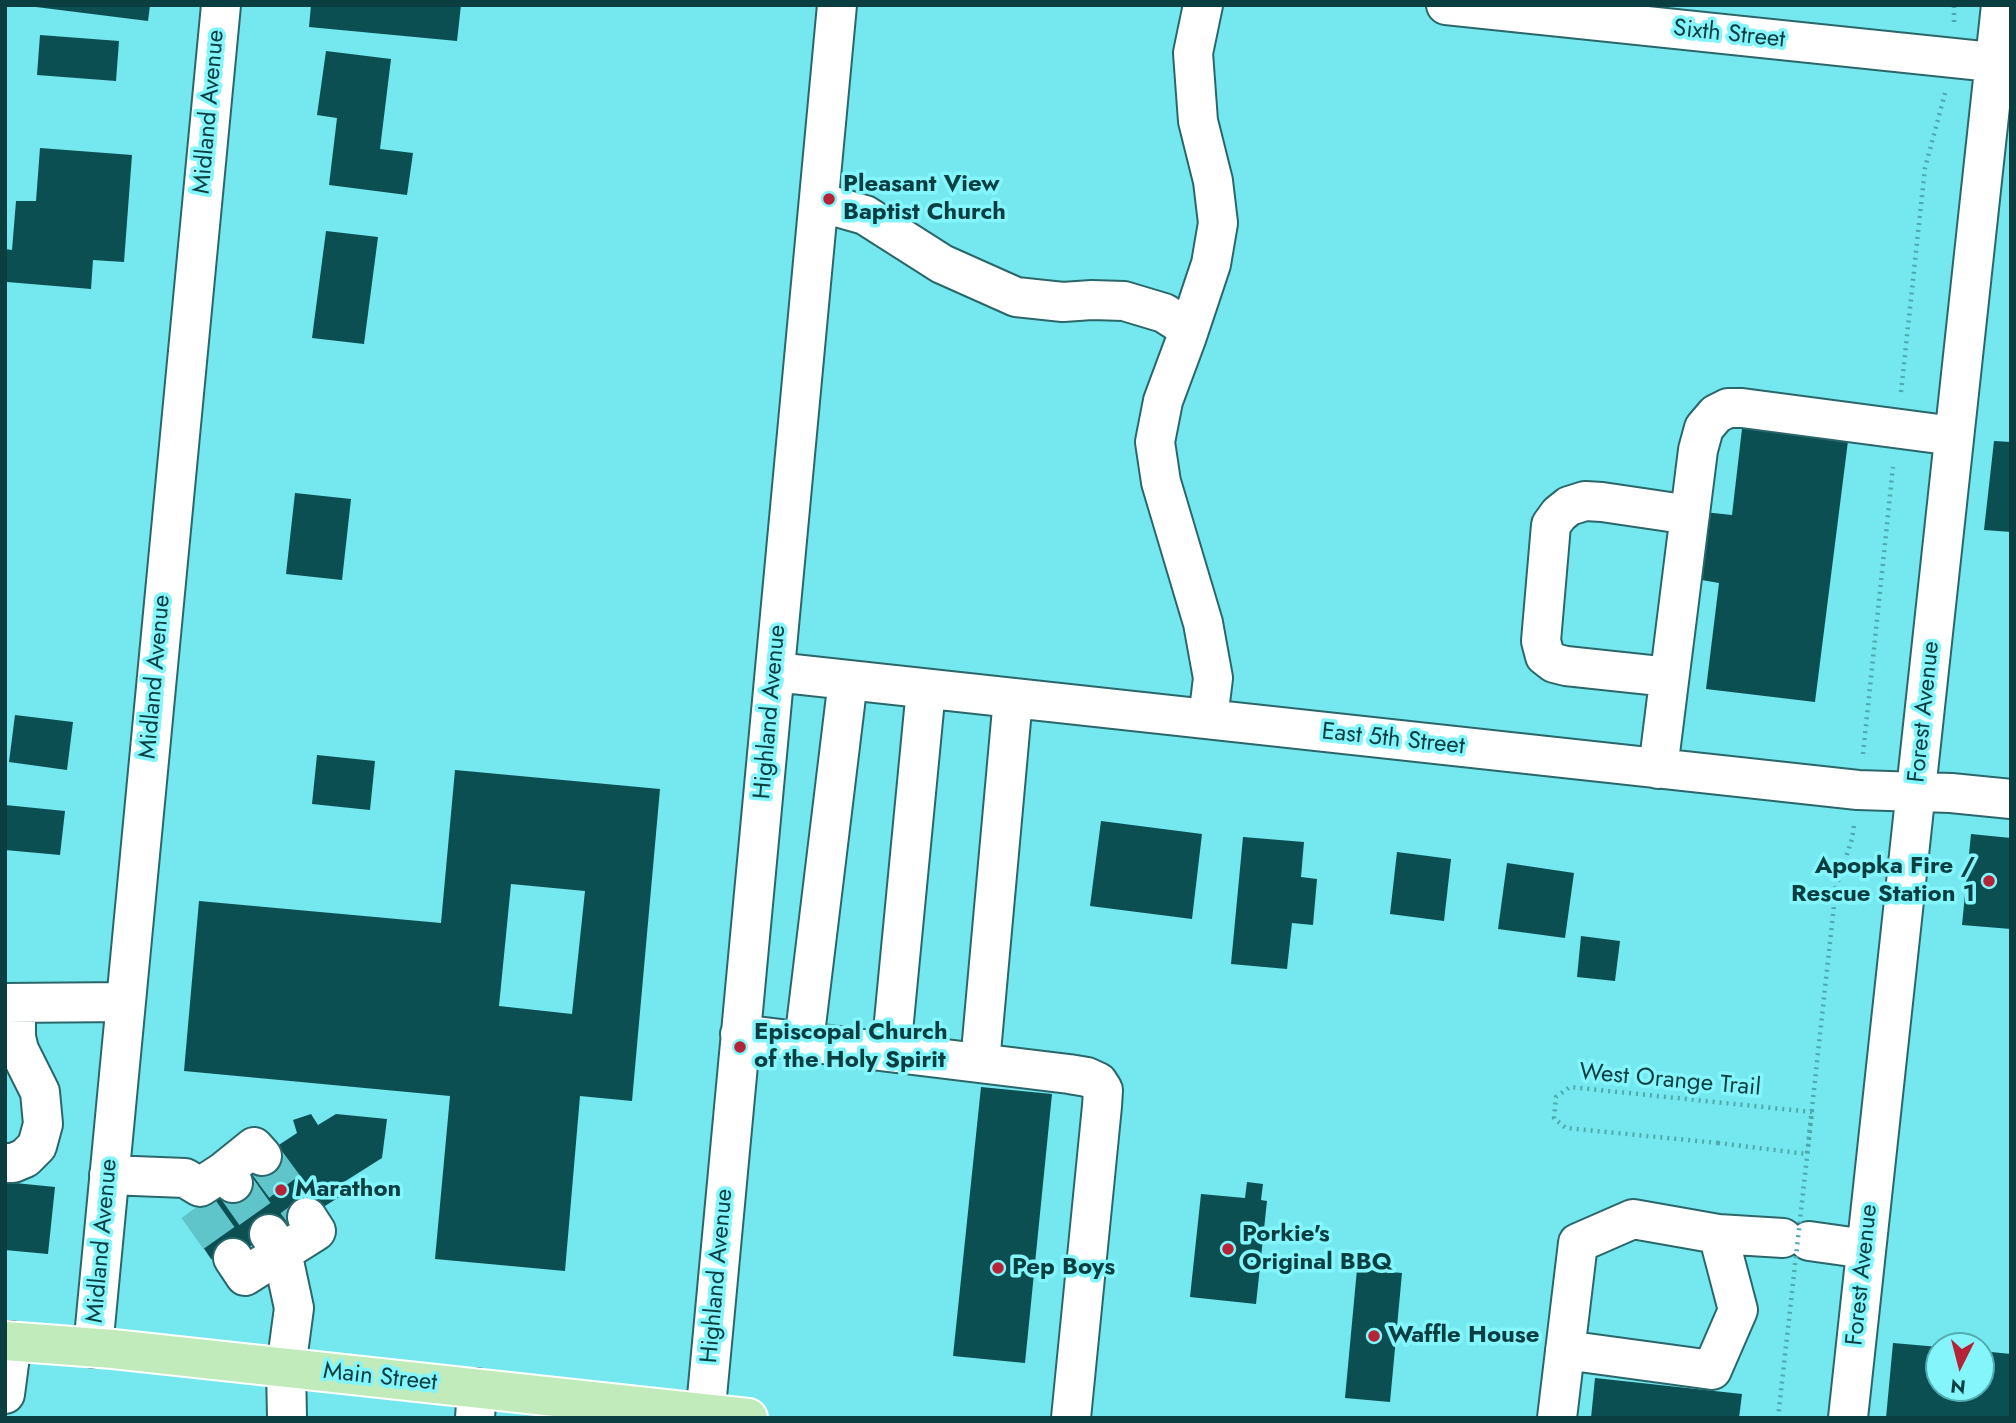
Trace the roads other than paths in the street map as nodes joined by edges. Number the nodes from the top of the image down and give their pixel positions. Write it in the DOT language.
graph roads {
  1 [pos="221,5"];
  2 [pos="837,5"];
  3 [pos="1203,5"];
  4 [pos="1447,5"];
  5 [pos="2001,5"];
  6 [pos="2003,63"];
  7 [pos="819,202"];
  8 [pos="1189,329"];
  9 [pos="1954,436"];
  10 [pos="1690,515"];
  11 [pos="775,672"];
  12 [pos="1669,677"];
  13 [pos="848,680"];
  14 [pos="926,688"];
  15 [pos="1013,698"];
  16 [pos="1208,719"];
  17 [pos="1658,769"];
  18 [pos="1916,792"];
  19 [pos="2011,799"];
  20 [pos="126,1002"];
  21 [pos="11,1003"];
  22 [pos="740,1034"];
  23 [pos="804,1042"];
  24 [pos="891,1052"];
  25 [pos="980,1063"];
  26 [pos="262,1156"];
  27 [pos="5,1163"];
  28 [pos="109,1175"];
  29 [pos="307,1217"];
  30 [pos="1718,1234"];
  31 [pos="276,1243"];
  32 [pos="1866,1249"];
  33 [pos="233,1258"];
  34 [pos="8,1341"];
  35 [pos="93,1348"];
  36 [pos="1565,1350"];
  37 [pos="286,1368"];
  38 [pos="5,1394"];
  39 [pos="476,1403"];
  40 [pos="705,1415"];
  41 [pos="287,1418"];
  42 [pos="748,1418"];
  43 [pos="1071,1418"];
  44 [pos="1557,1418"];
  45 [pos="1848,1418"];
  1 -- 20 [label="street, Midland Avenue"];
  2 -- 7 [label="street, Highland Avenue"];
  3 -- 8 [label="street"];
  4 -- 6 [label="street, Sixth Street"];
  5 -- 6 [label="street, Forest Avenue"];
  6 -- 9 [label="street, Forest Avenue"];
  7 -- 8 [label="street"];
  7 -- 11 [label="street, Highland Avenue"];
  8 -- 16 [label="street"];
  9 -- 10 [label="street"];
  9 -- 18 [label="street, Forest Avenue"];
  10 -- 12 [label="street"];
  10 -- 12 [label="street"];
  11 -- 13 [label="street, East 5th Street"];
  11 -- 22 [label="street, Highland Avenue"];
  12 -- 17 [label="street"];
  13 -- 14 [label="street, East 5th Street"];
  13 -- 23 [label="street"];
  14 -- 15 [label="street, East 5th Street"];
  14 -- 24 [label="street"];
  15 -- 16 [label="street, East 5th Street"];
  15 -- 25 [label="street"];
  16 -- 17 [label="street, East 5th Street"];
  17 -- 18 [label="street, East 5th Street"];
  18 -- 19 [label="street, East 5th Street"];
  18 -- 32 [label="street, Forest Avenue"];
  20 -- 21 [label="street"];
  20 -- 28 [label="street, Midland Avenue"];
  21 -- 27 [label="street"];
  22 -- 23 [label="street"];
  22 -- 40 [label="street, Highland Avenue"];
  23 -- 24 [label="street"];
  24 -- 25 [label="street"];
  25 -- 43 [label="street"];
  26 -- 28 [label="street"];
  28 -- 35 [label="street, Midland Avenue"];
  29 -- 31 [label="street"];
  30 -- 32 [label="street"];
  30 -- 36 [label="street"];
  30 -- 36 [label="street"];
  31 -- 33 [label="street"];
  31 -- 37 [label="street"];
  32 -- 45 [label="street, Forest Avenue"];
  34 -- 35 [label="main road, Main Street"];
  34 -- 38 [label="street"];
  35 -- 37 [label="main road, Main Street"];
  36 -- 44 [label="street"];
  37 -- 39 [label="main road, Main Street"];
  37 -- 41 [label="street"];
  39 -- 40 [label="main road, Main Street"];
  40 -- 42 [label="main road, Main Street"];
}
